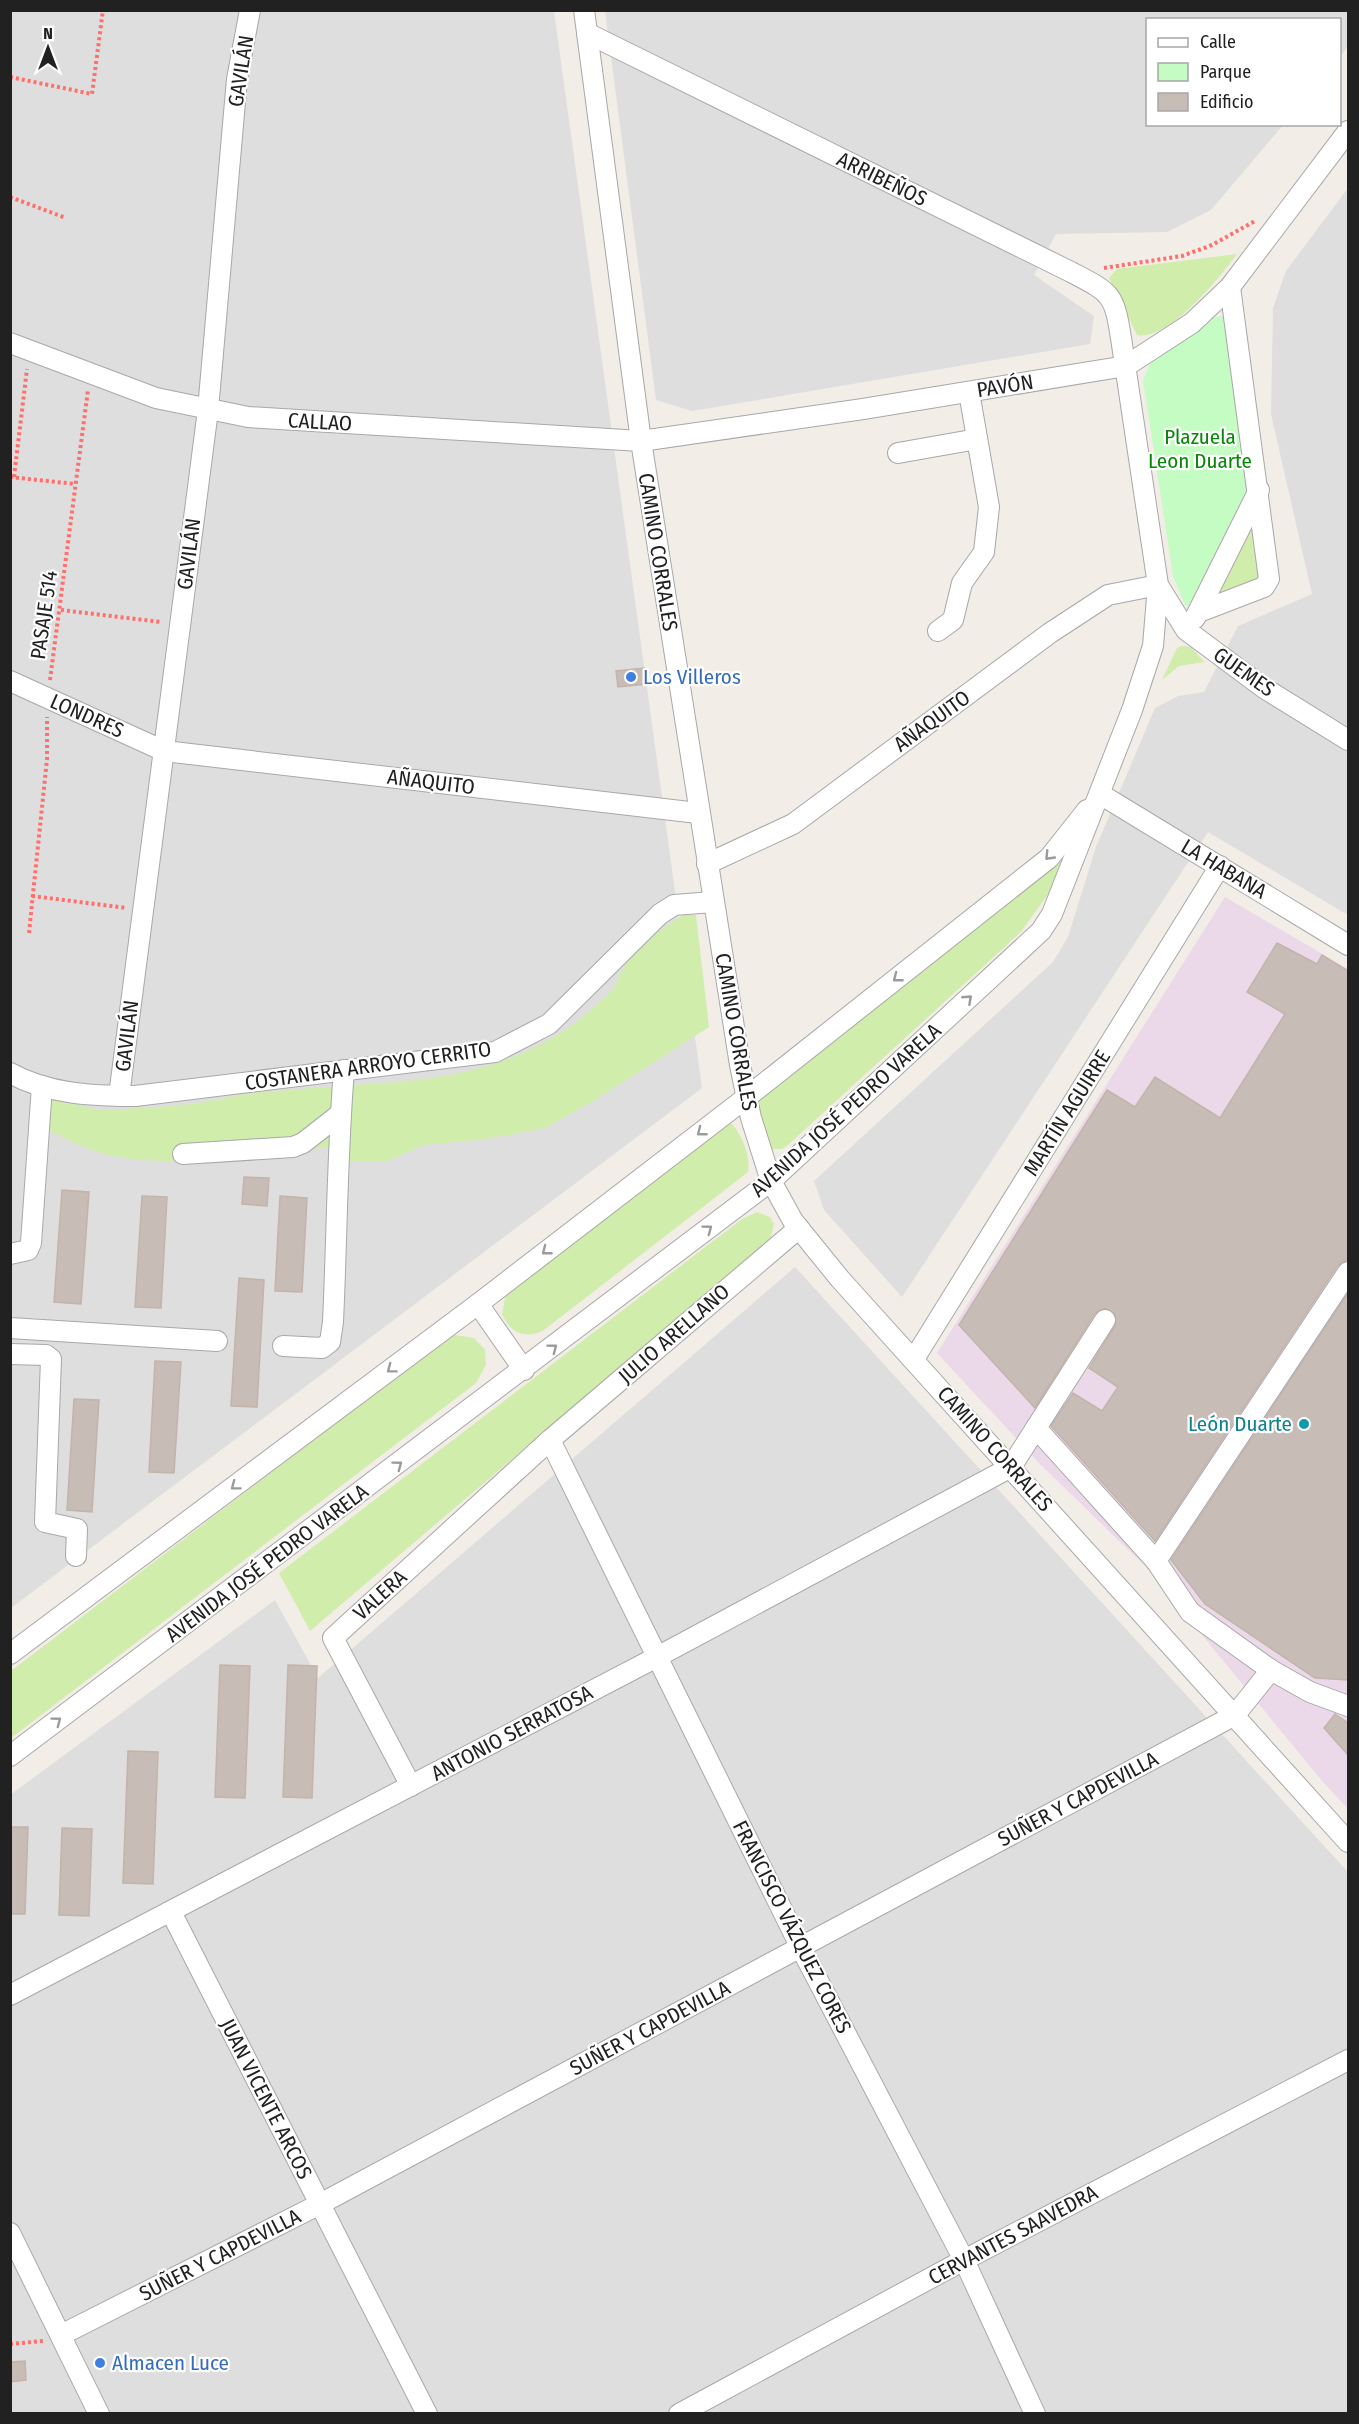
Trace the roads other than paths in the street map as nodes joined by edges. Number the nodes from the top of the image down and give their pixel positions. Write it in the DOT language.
graph roads {
  1 [pos="250,10"];
  2 [pos="584,10"];
  3 [pos="586,33"];
  4 [pos="1348,131"];
  5 [pos="1230,287"];
  6 [pos="10,343"];
  7 [pos="1126,366"];
  8 [pos="969,392"];
  9 [pos="208,410"];
  10 [pos="977,439"];
  11 [pos="640,441"];
  12 [pos="898,453"];
  13 [pos="1259,490"];
  14 [pos="1158,585"];
  15 [pos="1199,612"];
  16 [pos="1186,630"];
  17 [pos="938,631"];
  18 [pos="10,681"];
  19 [pos="1348,740"];
  20 [pos="164,751"];
  21 [pos="1100,794"];
  22 [pos="698,813"];
  23 [pos="707,864"];
  24 [pos="1220,866"];
  25 [pos="713,902"];
  26 [pos="1348,945"];
  27 [pos="344,1070"];
  28 [pos="10,1073"];
  29 [pos="42,1086"];
  30 [pos="120,1096"];
  31 [pos="747,1097"];
  32 [pos="340,1114"];
  33 [pos="183,1154"];
  34 [pos="771,1181"];
  35 [pos="799,1228"];
  36 [pos="10,1254"];
  37 [pos="1348,1272"];
  38 [pos="477,1304"];
  39 [pos="1105,1320"];
  40 [pos="10,1328"];
  41 [pos="217,1341"];
  42 [pos="283,1346"];
  43 [pos="10,1354"];
  44 [pos="914,1359"];
  45 [pos="524,1370"];
  46 [pos="1036,1428"];
  47 [pos="550,1440"];
  48 [pos="1011,1467"];
  49 [pos="76,1556"];
  50 [pos="1156,1561"];
  51 [pos="10,1654"];
  52 [pos="657,1657"];
  53 [pos="1271,1670"];
  54 [pos="1348,1706"];
  55 [pos="1235,1715"];
  56 [pos="10,1756"];
  57 [pos="411,1786"];
  58 [pos="1348,1842"];
  59 [pos="171,1912"];
  60 [pos="801,1948"];
  61 [pos="10,1995"];
  62 [pos="1348,2060"];
  63 [pos="320,2204"];
  64 [pos="10,2233"];
  65 [pos="964,2260"];
  66 [pos="61,2336"];
  67 [pos="99,2414"];
  68 [pos="427,2414"];
  69 [pos="679,2414"];
  70 [pos="1035,2414"];
  1 -- 9 [label="street, GAVILÁN"];
  2 -- 3 [label="street, CAMINO CORRALES"];
  3 -- 7 [label="street, ARRIBEÑOS"];
  3 -- 11 [label="street, CAMINO CORRALES"];
  4 -- 5 [label="street, PAVÓN"];
  5 -- 7 [label="street, PAVÓN"];
  5 -- 13 [label="street"];
  6 -- 9 [label="street, CALLAO"];
  7 -- 8 [label="street, PAVÓN"];
  7 -- 14 [label="street, ARRIBEÑOS"];
  8 -- 10 [label="street"];
  8 -- 11 [label="street, PAVÓN"];
  9 -- 11 [label="street, CALLAO"];
  9 -- 20 [label="street, GAVILÁN"];
  10 -- 12 [label="street"];
  10 -- 17 [label="street"];
  11 -- 22 [label="street, CAMINO CORRALES"];
  13 -- 15 [label="street"];
  13 -- 15 [label="street"];
  14 -- 16 [label="street, GUEMES"];
  14 -- 21 [label="street, AVENIDA JOSÉ PEDRO VARELA"];
  14 -- 23 [label="street, AÑAQUITO"];
  15 -- 16 [label="street"];
  16 -- 19 [label="street, GUEMES"];
  18 -- 20 [label="street, LONDRES"];
  20 -- 22 [label="street, AÑAQUITO"];
  20 -- 30 [label="street, GAVILÁN"];
  21 -- 24 [label="street, LA HABANA"];
  21 -- 31 [label="street, AVENIDA JOSÉ PEDRO VARELA, one-way"];
  34 -- 21 [label="street, AVENIDA JOSÉ PEDRO VARELA, one-way"];
  22 -- 23 [label="street, CAMINO CORRALES"];
  23 -- 25 [label="street, CAMINO CORRALES"];
  24 -- 26 [label="street, LA HABANA"];
  24 -- 44 [label="street, MARTÍN AGUIRRE"];
  25 -- 27 [label="street, COSTANERA ARROYO CERRITO"];
  25 -- 31 [label="street, CAMINO CORRALES"];
  27 -- 30 [label="street, COSTANERA ARROYO CERRITO"];
  27 -- 32 [label="street"];
  28 -- 29 [label="street, COSTANERA ARROYO CERRITO"];
  29 -- 30 [label="street, COSTANERA ARROYO CERRITO"];
  29 -- 36 [label="street"];
  31 -- 34 [label="street, CAMINO CORRALES"];
  31 -- 38 [label="street, AVENIDA JOSÉ PEDRO VARELA, one-way"];
  32 -- 33 [label="street"];
  32 -- 42 [label="street"];
  34 -- 35 [label="street, CAMINO CORRALES"];
  45 -- 34 [label="street, AVENIDA JOSÉ PEDRO VARELA, one-way"];
  35 -- 44 [label="street, CAMINO CORRALES"];
  35 -- 47 [label="street, JULIO ARELLANO"];
  37 -- 50 [label="street"];
  38 -- 45 [label="street"];
  38 -- 51 [label="street, AVENIDA JOSÉ PEDRO VARELA, one-way"];
  39 -- 46 [label="street"];
  40 -- 41 [label="street"];
  43 -- 49 [label="street"];
  44 -- 48 [label="street, CAMINO CORRALES"];
  56 -- 45 [label="street, AVENIDA JOSÉ PEDRO VARELA, one-way"];
  46 -- 48 [label="street"];
  46 -- 50 [label="street"];
  47 -- 52 [label="street, FRANCISCO VÁZQUEZ CORES"];
  47 -- 57 [label="street, VALERA"];
  48 -- 52 [label="street, ANTONIO SERRATOSA"];
  48 -- 55 [label="street, CAMINO CORRALES"];
  50 -- 53 [label="street"];
  52 -- 57 [label="street, ANTONIO SERRATOSA"];
  52 -- 60 [label="street, FRANCISCO VÁZQUEZ CORES"];
  53 -- 54 [label="street"];
  53 -- 55 [label="street"];
  55 -- 58 [label="street, CAMINO CORRALES"];
  55 -- 60 [label="street, SUÑER Y CAPDEVILLA"];
  57 -- 59 [label="street, ANTONIO SERRATOSA"];
  59 -- 61 [label="street, ANTONIO SERRATOSA"];
  59 -- 63 [label="street, JUAN VICENTE ARCOS"];
  60 -- 63 [label="street, SUÑER Y CAPDEVILLA"];
  60 -- 65 [label="street, FRANCISCO VÁZQUEZ CORES"];
  62 -- 65 [label="street, CERVANTES SAAVEDRA"];
  63 -- 66 [label="street, SUÑER Y CAPDEVILLA"];
  63 -- 68 [label="street, JUAN VICENTE ARCOS"];
  64 -- 66 [label="street"];
  65 -- 69 [label="street, CERVANTES SAAVEDRA"];
  65 -- 70 [label="street, FRANCISCO VÁZQUEZ CORES"];
  66 -- 67 [label="street"];
}
